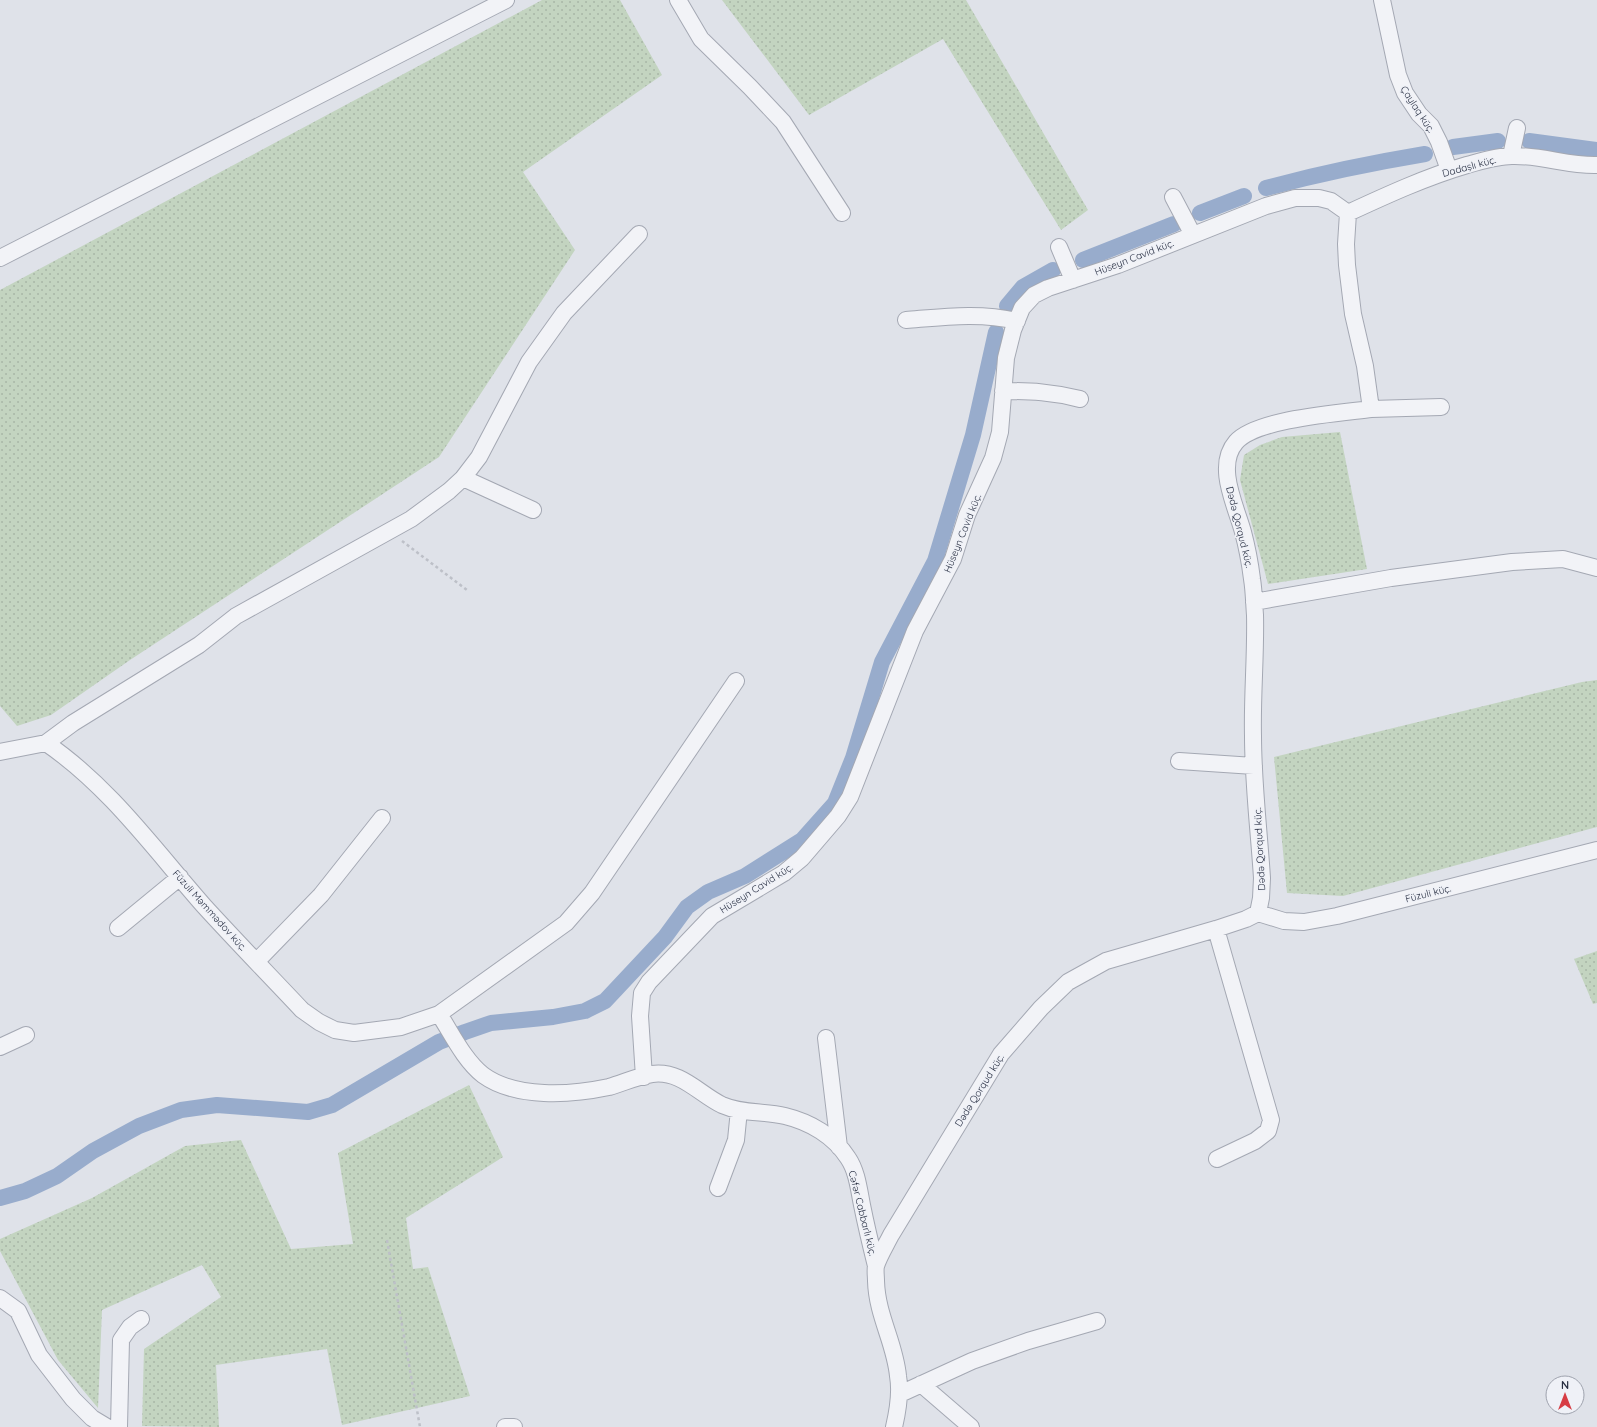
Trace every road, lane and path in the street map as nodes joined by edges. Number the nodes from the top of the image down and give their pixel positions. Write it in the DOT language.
graph roads {
  1 [pos="506,0"];
  2 [pos="678,0"];
  3 [pos="1382,0"];
  4 [pos="1517,128"];
  5 [pos="1511,156"];
  6 [pos="1597,165"];
  7 [pos="1449,170"];
  8 [pos="1173,197"];
  9 [pos="842,213"];
  10 [pos="1348,213"];
  11 [pos="639,234"];
  12 [pos="1193,235"];
  13 [pos="1059,247"];
  14 [pos="0,258"];
  15 [pos="1073,280"];
  16 [pos="906,320"];
  17 [pos="1017,321"];
  18 [pos="1003,391"];
  19 [pos="1080,399"];
  20 [pos="1441,407"];
  21 [pos="1371,409"];
  22 [pos="463,478"];
  23 [pos="533,510"];
  24 [pos="389,531"];
  25 [pos="1597,568"];
  26 [pos="467,590"];
  27 [pos="1254,602"];
  28 [pos="736,681"];
  29 [pos="46,743"];
  30 [pos="0,752"];
  31 [pos="1179,761"];
  32 [pos="1254,766"];
  33 [pos="382,818"];
  34 [pos="1597,850"];
  35 [pos="180,877"];
  36 [pos="1258,913"];
  37 [pos="118,928"];
  38 [pos="1216,929"];
  39 [pos="256,961"];
  40 [pos="439,1014"];
  41 [pos="26,1035"];
  42 [pos="826,1038"];
  43 [pos="0,1047"];
  44 [pos="644,1077"];
  45 [pos="739,1110"];
  46 [pos="839,1147"];
  47 [pos="1217,1159"];
  48 [pos="718,1188"];
  49 [pos="386,1240"];
  50 [pos="876,1266"];
  51 [pos="0,1298"];
  52 [pos="141,1319"];
  53 [pos="1097,1321"];
  54 [pos="921,1384"];
  55 [pos="900,1394"];
  56 [pos="107,1427"];
  57 [pos="119,1427"];
  58 [pos="420,1427"];
  59 [pos="505,1427"];
  60 [pos="514,1427"];
  61 [pos="894,1427"];
  62 [pos="971,1427"];
  1 -- 14 [label="street"];
  2 -- 9 [label="street"];
  3 -- 7 [label="street, Çaylaq küç."];
  4 -- 5 [label="street"];
  5 -- 6 [label="street, Dadaşlı küç."];
  5 -- 7 [label="street, Dadaşlı küç."];
  7 -- 10 [label="street, Dadaşlı küç."];
  8 -- 12 [label="street"];
  10 -- 12 [label="street, Hüseyn Cavid küç."];
  10 -- 21 [label="street"];
  11 -- 22 [label="street"];
  12 -- 15 [label="street, Hüseyn Cavid küç."];
  13 -- 15 [label="street"];
  15 -- 17 [label="street, Hüseyn Cavid küç."];
  16 -- 17 [label="street"];
  17 -- 18 [label="street, Hüseyn Cavid küç."];
  18 -- 19 [label="street"];
  18 -- 44 [label="street, Hüseyn Cavid küç."];
  20 -- 21 [label="street, Dədə Qorqud küç."];
  21 -- 27 [label="street, Dədə Qorqud küç."];
  22 -- 23 [label="street"];
  22 -- 24 [label="street"];
  24 -- 26 [label="path"];
  24 -- 29 [label="street"];
  25 -- 27 [label="street"];
  27 -- 32 [label="street, Dədə Qorqud küç."];
  28 -- 40 [label="street, Füzuli Məmmədov küç."];
  29 -- 30 [label="street"];
  29 -- 35 [label="street, Füzuli Məmmədov küç."];
  31 -- 32 [label="street"];
  32 -- 36 [label="street, Dədə Qorqud küç."];
  33 -- 39 [label="street"];
  34 -- 36 [label="street, Füzuli küç."];
  35 -- 37 [label="street"];
  35 -- 39 [label="street, Füzuli Məmmədov küç."];
  36 -- 38 [label="street, Dədə Qorqud küç."];
  38 -- 47 [label="street"];
  38 -- 50 [label="street, Dədə Qorqud küç."];
  39 -- 40 [label="street, Füzuli Məmmədov küç."];
  40 -- 44 [label="street, Cəfər Cabbarlı küç."];
  41 -- 43 [label="street"];
  42 -- 46 [label="street"];
  44 -- 45 [label="street, Cəfər Cabbarlı küç."];
  45 -- 46 [label="street, Cəfər Cabbarlı küç."];
  45 -- 48 [label="street"];
  46 -- 50 [label="street, Cəfər Cabbarlı küç."];
  49 -- 58 [label="path"];
  50 -- 55 [label="street, Dədə Qorqud küç."];
  51 -- 56 [label="street"];
  52 -- 57 [label="street"];
  53 -- 54 [label="street"];
  54 -- 55 [label="street"];
  54 -- 62 [label="street"];
  55 -- 61 [label="street, Dədə Qorqud küç."];
  59 -- 60 [label="street"];
}
